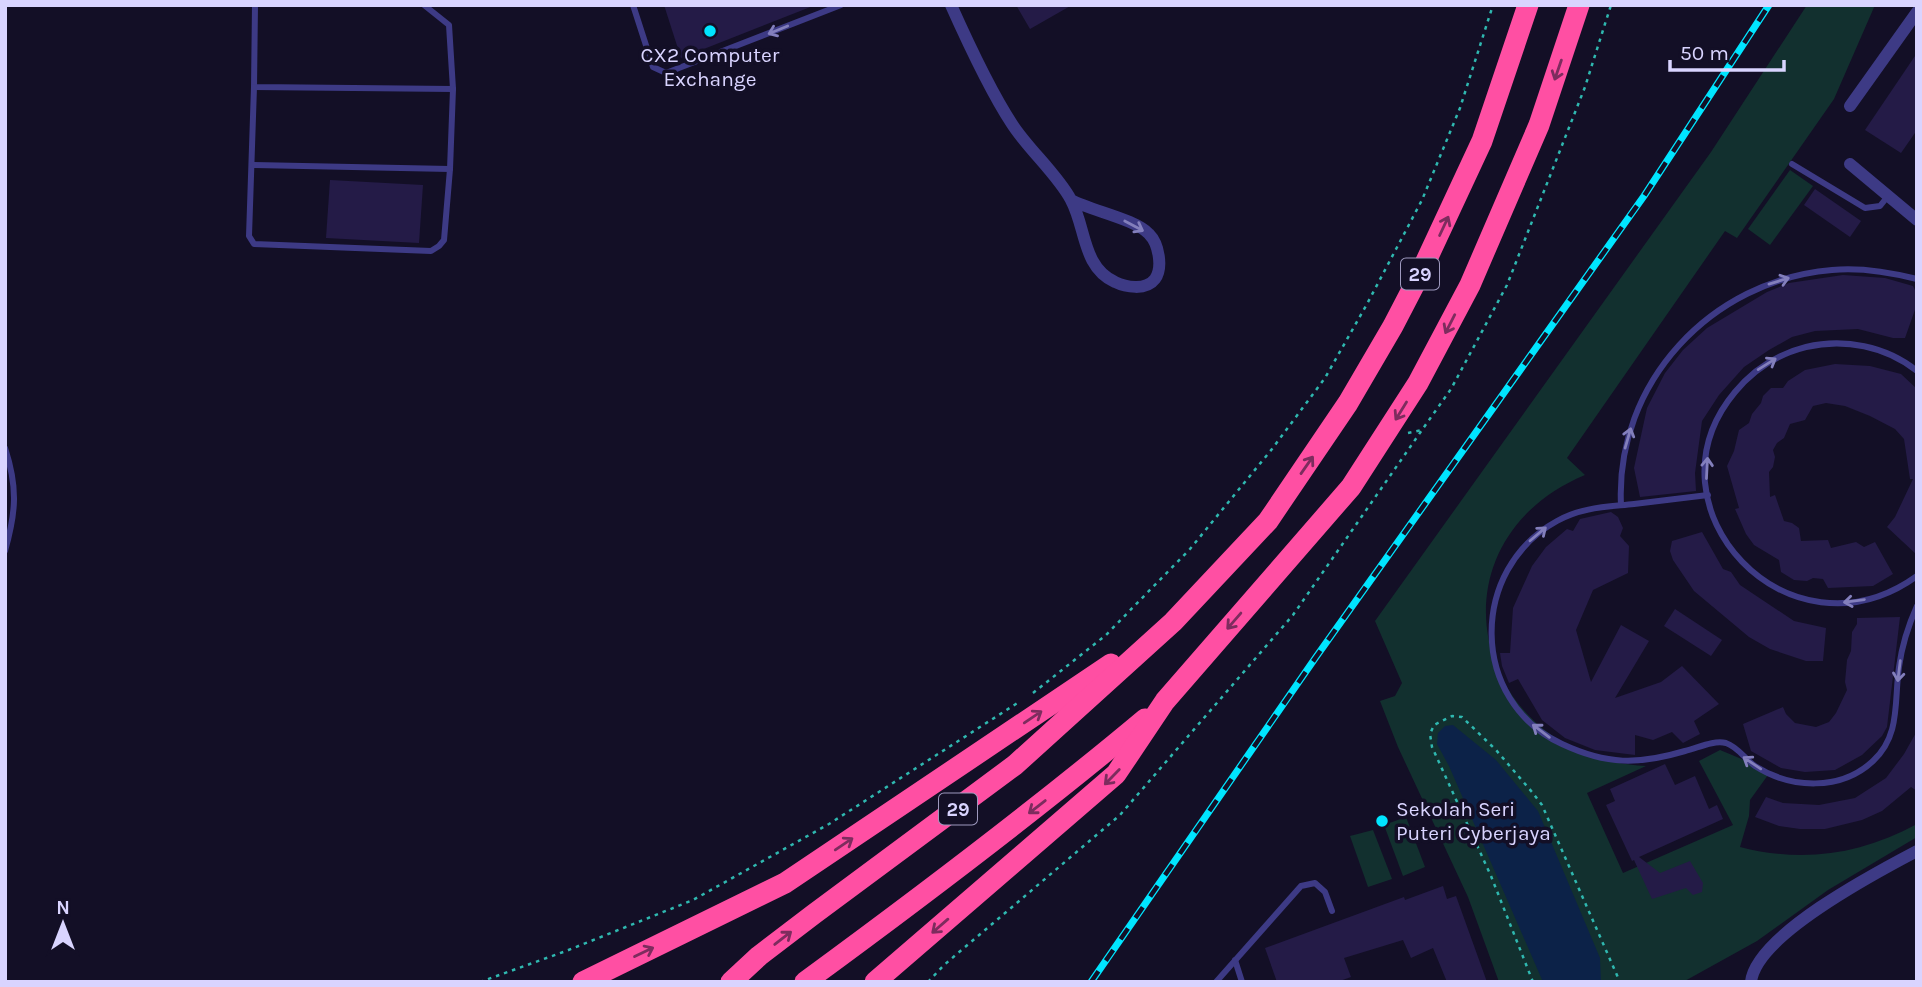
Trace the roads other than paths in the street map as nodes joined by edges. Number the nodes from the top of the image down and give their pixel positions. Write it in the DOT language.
graph roads {
  1 [pos="256,5"];
  2 [pos="424,5"];
  3 [pos="633,5"];
  4 [pos="841,5"];
  5 [pos="951,5"];
  6 [pos="1528,5"];
  7 [pos="1579,5"];
  8 [pos="1917,12"];
  9 [pos="254,87"];
  10 [pos="453,89"];
  11 [pos="1850,106"];
  12 [pos="1792,164"];
  13 [pos="1850,164"];
  14 [pos="252,165"];
  15 [pos="450,169"];
  16 [pos="1888,196"];
  17 [pos="1071,200"];
  18 [pos="1917,220"];
  19 [pos="1917,279"];
  20 [pos="1917,371"];
  21 [pos="5,448"];
  22 [pos="1708,495"];
  23 [pos="1622,505"];
  24 [pos="5,551"];
  25 [pos="1917,576"];
  26 [pos="1917,606"];
  27 [pos="1173,622"];
  28 [pos="1165,701"];
  29 [pos="1917,851"];
  30 [pos="1332,911"];
  31 [pos="1235,960"];
  32 [pos="583,982"];
  33 [pos="731,982"];
  34 [pos="805,982"];
  35 [pos="875,982"];
  36 [pos="1216,982"];
  37 [pos="1242,982"];
  38 [pos="1751,982"];
  1 -- 9 [label="lane"];
  2 -- 10 [label="lane"];
  4 -- 3 [label="lane, one-way"];
  5 -- 17 [label="street"];
  27 -- 6 [label="highway, 29, one-way"];
  7 -- 28 [label="highway, 29, one-way"];
  8 -- 11 [label="street"];
  9 -- 10 [label="lane"];
  9 -- 14 [label="lane"];
  10 -- 15 [label="lane"];
  12 -- 16 [label="lane"];
  13 -- 16 [label="street"];
  14 -- 15 [label="lane"];
  14 -- 15 [label="lane"];
  16 -- 18 [label="street"];
  17 -- 17 [label="street, one-way"];
  23 -- 19 [label="lane, one-way"];
  22 -- 20 [label="lane, one-way"];
  21 -- 24 [label="lane"];
  22 -- 23 [label="lane"];
  25 -- 22 [label="lane, one-way"];
  26 -- 23 [label="lane, one-way"];
  32 -- 27 [label="highway, one-way"];
  33 -- 27 [label="highway, 29, one-way"];
  28 -- 34 [label="highway, 29, one-way"];
  28 -- 35 [label="highway, one-way"];
  29 -- 38 [label="street"];
  30 -- 31 [label="lane"];
  31 -- 36 [label="lane"];
  31 -- 37 [label="lane"];
}
